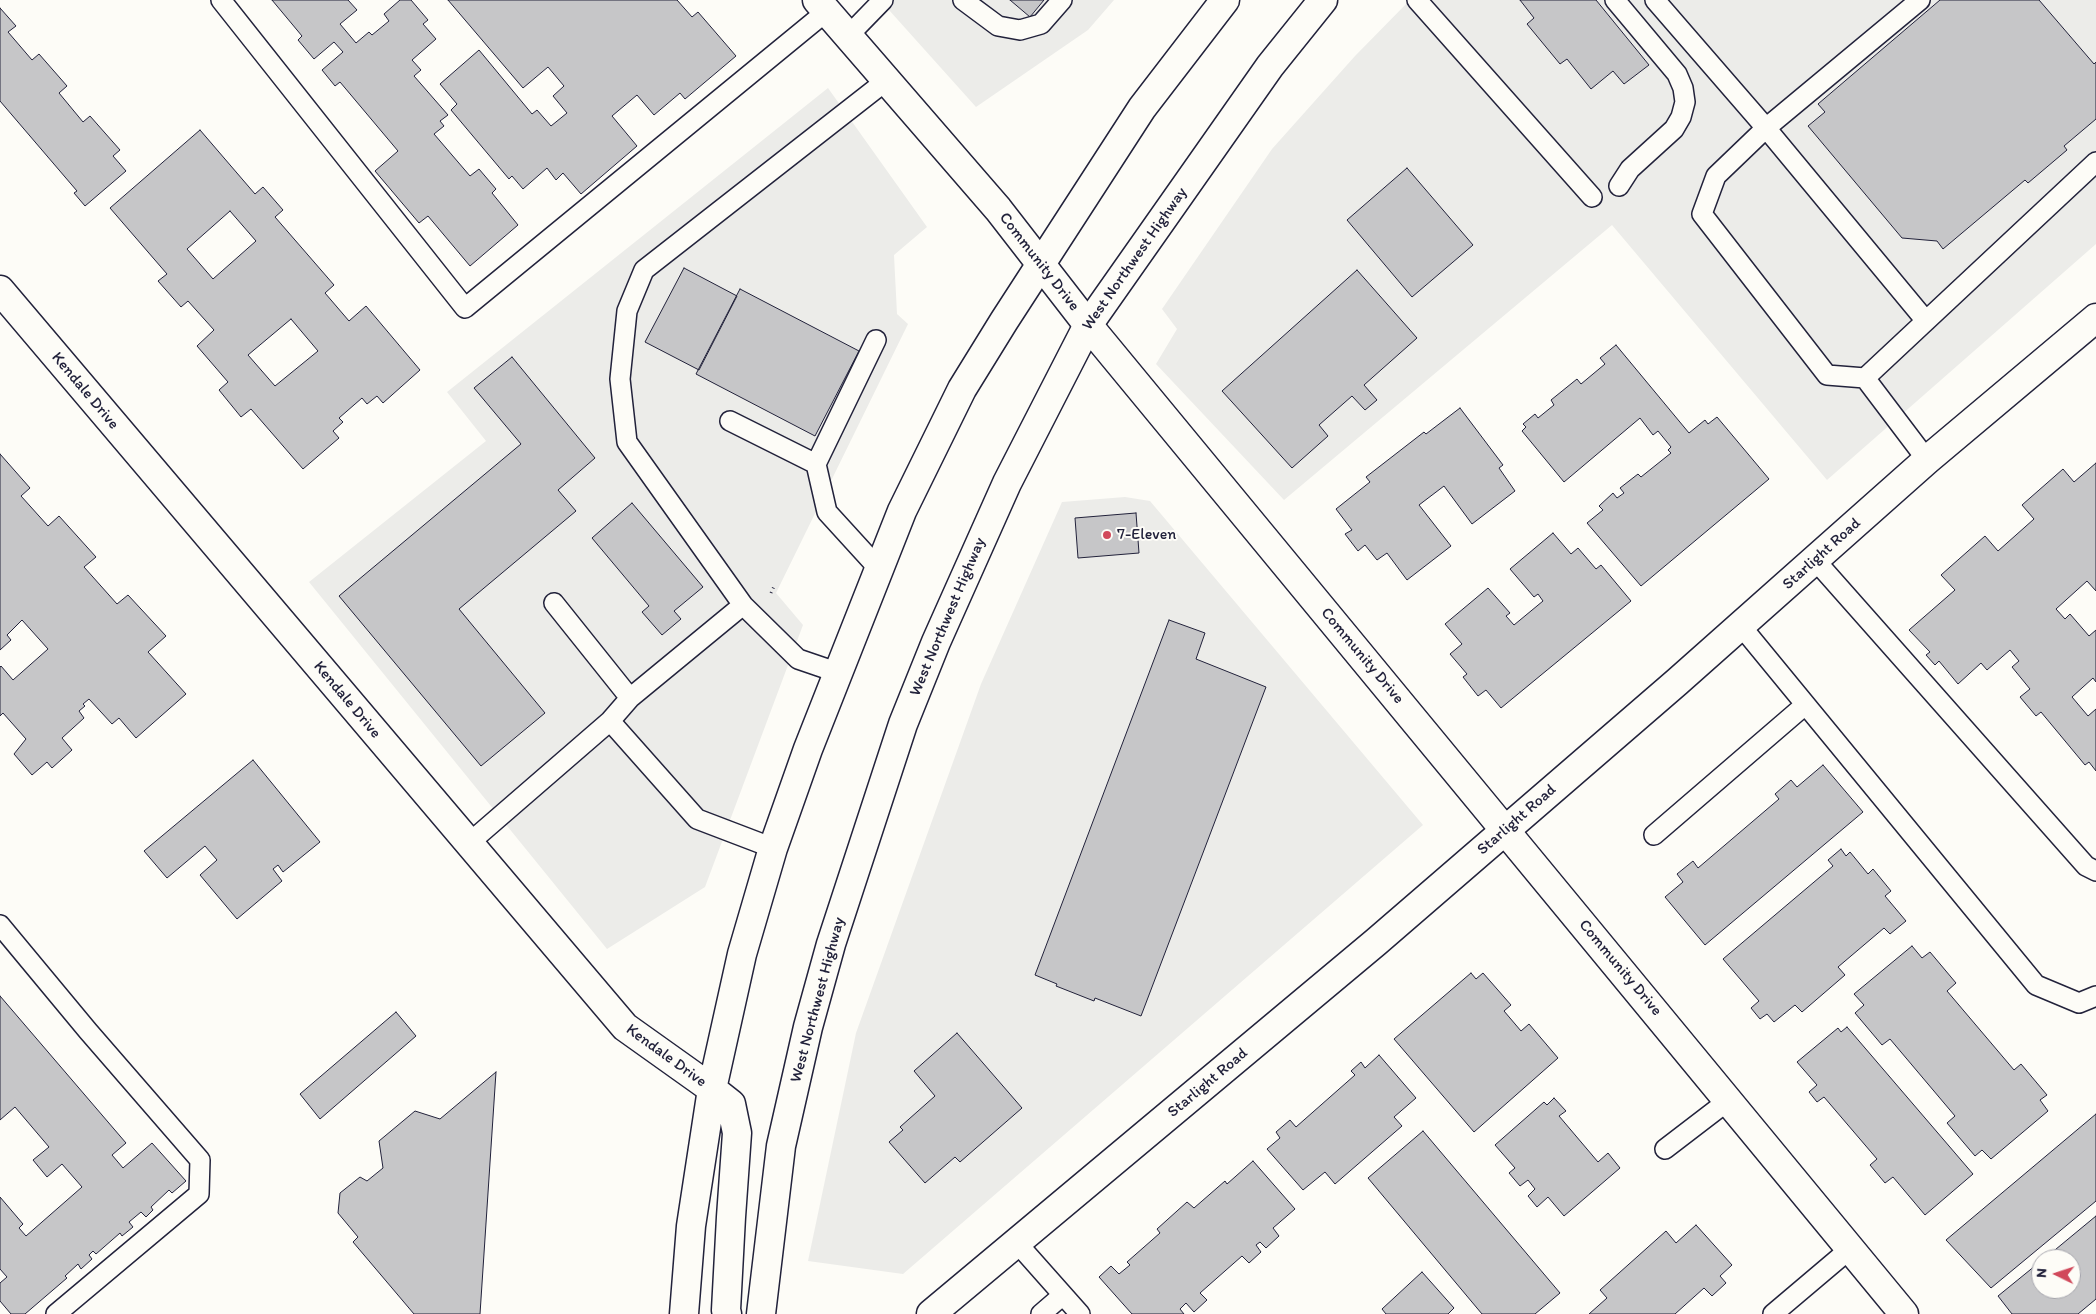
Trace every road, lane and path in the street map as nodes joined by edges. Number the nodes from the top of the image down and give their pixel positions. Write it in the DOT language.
graph roads {
  1 [pos="221,0"];
  2 [pos="883,0"];
  3 [pos="963,0"];
  4 [pos="1062,0"];
  5 [pos="1225,0"];
  6 [pos="1323,0"];
  7 [pos="1615,0"];
  8 [pos="1655,0"];
  9 [pos="1920,0"];
  10 [pos="1424,2"];
  11 [pos="822,6"];
  12 [pos="848,36"];
  13 [pos="886,80"];
  14 [pos="1766,128"];
  15 [pos="2096,162"];
  16 [pos="1619,186"];
  17 [pos="1592,197"];
  18 [pos="1041,265"];
  19 [pos="0,290"];
  20 [pos="2096,318"];
  21 [pos="1926,321"];
  22 [pos="1088,325"];
  23 [pos="876,340"];
  24 [pos="1865,378"];
  25 [pos="730,421"];
  26 [pos="1927,460"];
  27 [pos="816,464"];
  28 [pos="1815,560"];
  29 [pos="879,569"];
  30 [pos="554,603"];
  31 [pos="743,605"];
  32 [pos="1741,626"];
  33 [pos="839,673"];
  34 [pos="630,698"];
  35 [pos="1806,705"];
  36 [pos="610,721"];
  37 [pos="1506,829"];
  38 [pos="1654,835"];
  39 [pos="468,844"];
  40 [pos="773,848"];
  41 [pos="2096,870"];
  42 [pos="0,925"];
  43 [pos="2096,996"];
  44 [pos="712,1089"];
  45 [pos="1729,1100"];
  46 [pos="1665,1149"];
  47 [pos="1017,1243"];
  48 [pos="1850,1248"];
  49 [pos="1063,1295"];
  50 [pos="56,1314"];
  51 [pos="684,1314"];
  52 [pos="728,1314"];
  53 [pos="762,1314"];
  54 [pos="931,1314"];
  55 [pos="1041,1314"];
  56 [pos="1080,1314"];
  57 [pos="1774,1314"];
  58 [pos="1904,1314"];
  1 -- 11 [label="lane"];
  2 -- 12 [label="lane"];
  3 -- 4 [label="lane"];
  5 -- 18 [label="street"];
  6 -- 22 [label="street, West Northwest Highway"];
  7 -- 16 [label="lane"];
  8 -- 14 [label="lane"];
  9 -- 14 [label="lane"];
  10 -- 17 [label="lane"];
  11 -- 12 [label="street, Community Drive"];
  12 -- 13 [label="street, Community Drive"];
  13 -- 18 [label="street, Community Drive"];
  13 -- 31 [label="lane"];
  14 -- 21 [label="lane"];
  14 -- 24 [label="lane"];
  15 -- 21 [label="lane"];
  18 -- 22 [label="street, Community Drive"];
  18 -- 29 [label="street"];
  19 -- 39 [label="street, Kendale Drive"];
  20 -- 26 [label="street, Starlight Road"];
  21 -- 24 [label="lane"];
  22 -- 37 [label="street, Community Drive"];
  22 -- 53 [label="street, West Northwest Highway"];
  23 -- 27 [label="lane"];
  24 -- 26 [label="lane"];
  25 -- 27 [label="lane"];
  26 -- 28 [label="street, Starlight Road"];
  27 -- 29 [label="lane"];
  28 -- 32 [label="street, Starlight Road"];
  28 -- 41 [label="lane"];
  29 -- 33 [label="street"];
  30 -- 34 [label="lane"];
  31 -- 33 [label="lane"];
  31 -- 34 [label="lane"];
  32 -- 35 [label="lane"];
  32 -- 37 [label="street, Starlight Road"];
  33 -- 40 [label="street"];
  34 -- 36 [label="lane"];
  35 -- 38 [label="lane"];
  35 -- 43 [label="lane"];
  36 -- 39 [label="lane"];
  36 -- 40 [label="lane"];
  37 -- 45 [label="street, Community Drive"];
  37 -- 47 [label="street, Starlight Road"];
  39 -- 44 [label="street, Kendale Drive"];
  40 -- 44 [label="street"];
  42 -- 50 [label="lane"];
  44 -- 51 [label="street"];
  44 -- 52 [label="street, Kendale Drive"];
  45 -- 46 [label="lane"];
  45 -- 48 [label="street, Community Drive"];
  47 -- 49 [label="lane"];
  47 -- 54 [label="street, Starlight Road"];
  48 -- 57 [label="lane"];
  48 -- 58 [label="street, Community Drive"];
  49 -- 55 [label="lane"];
  49 -- 56 [label="lane"];
}
